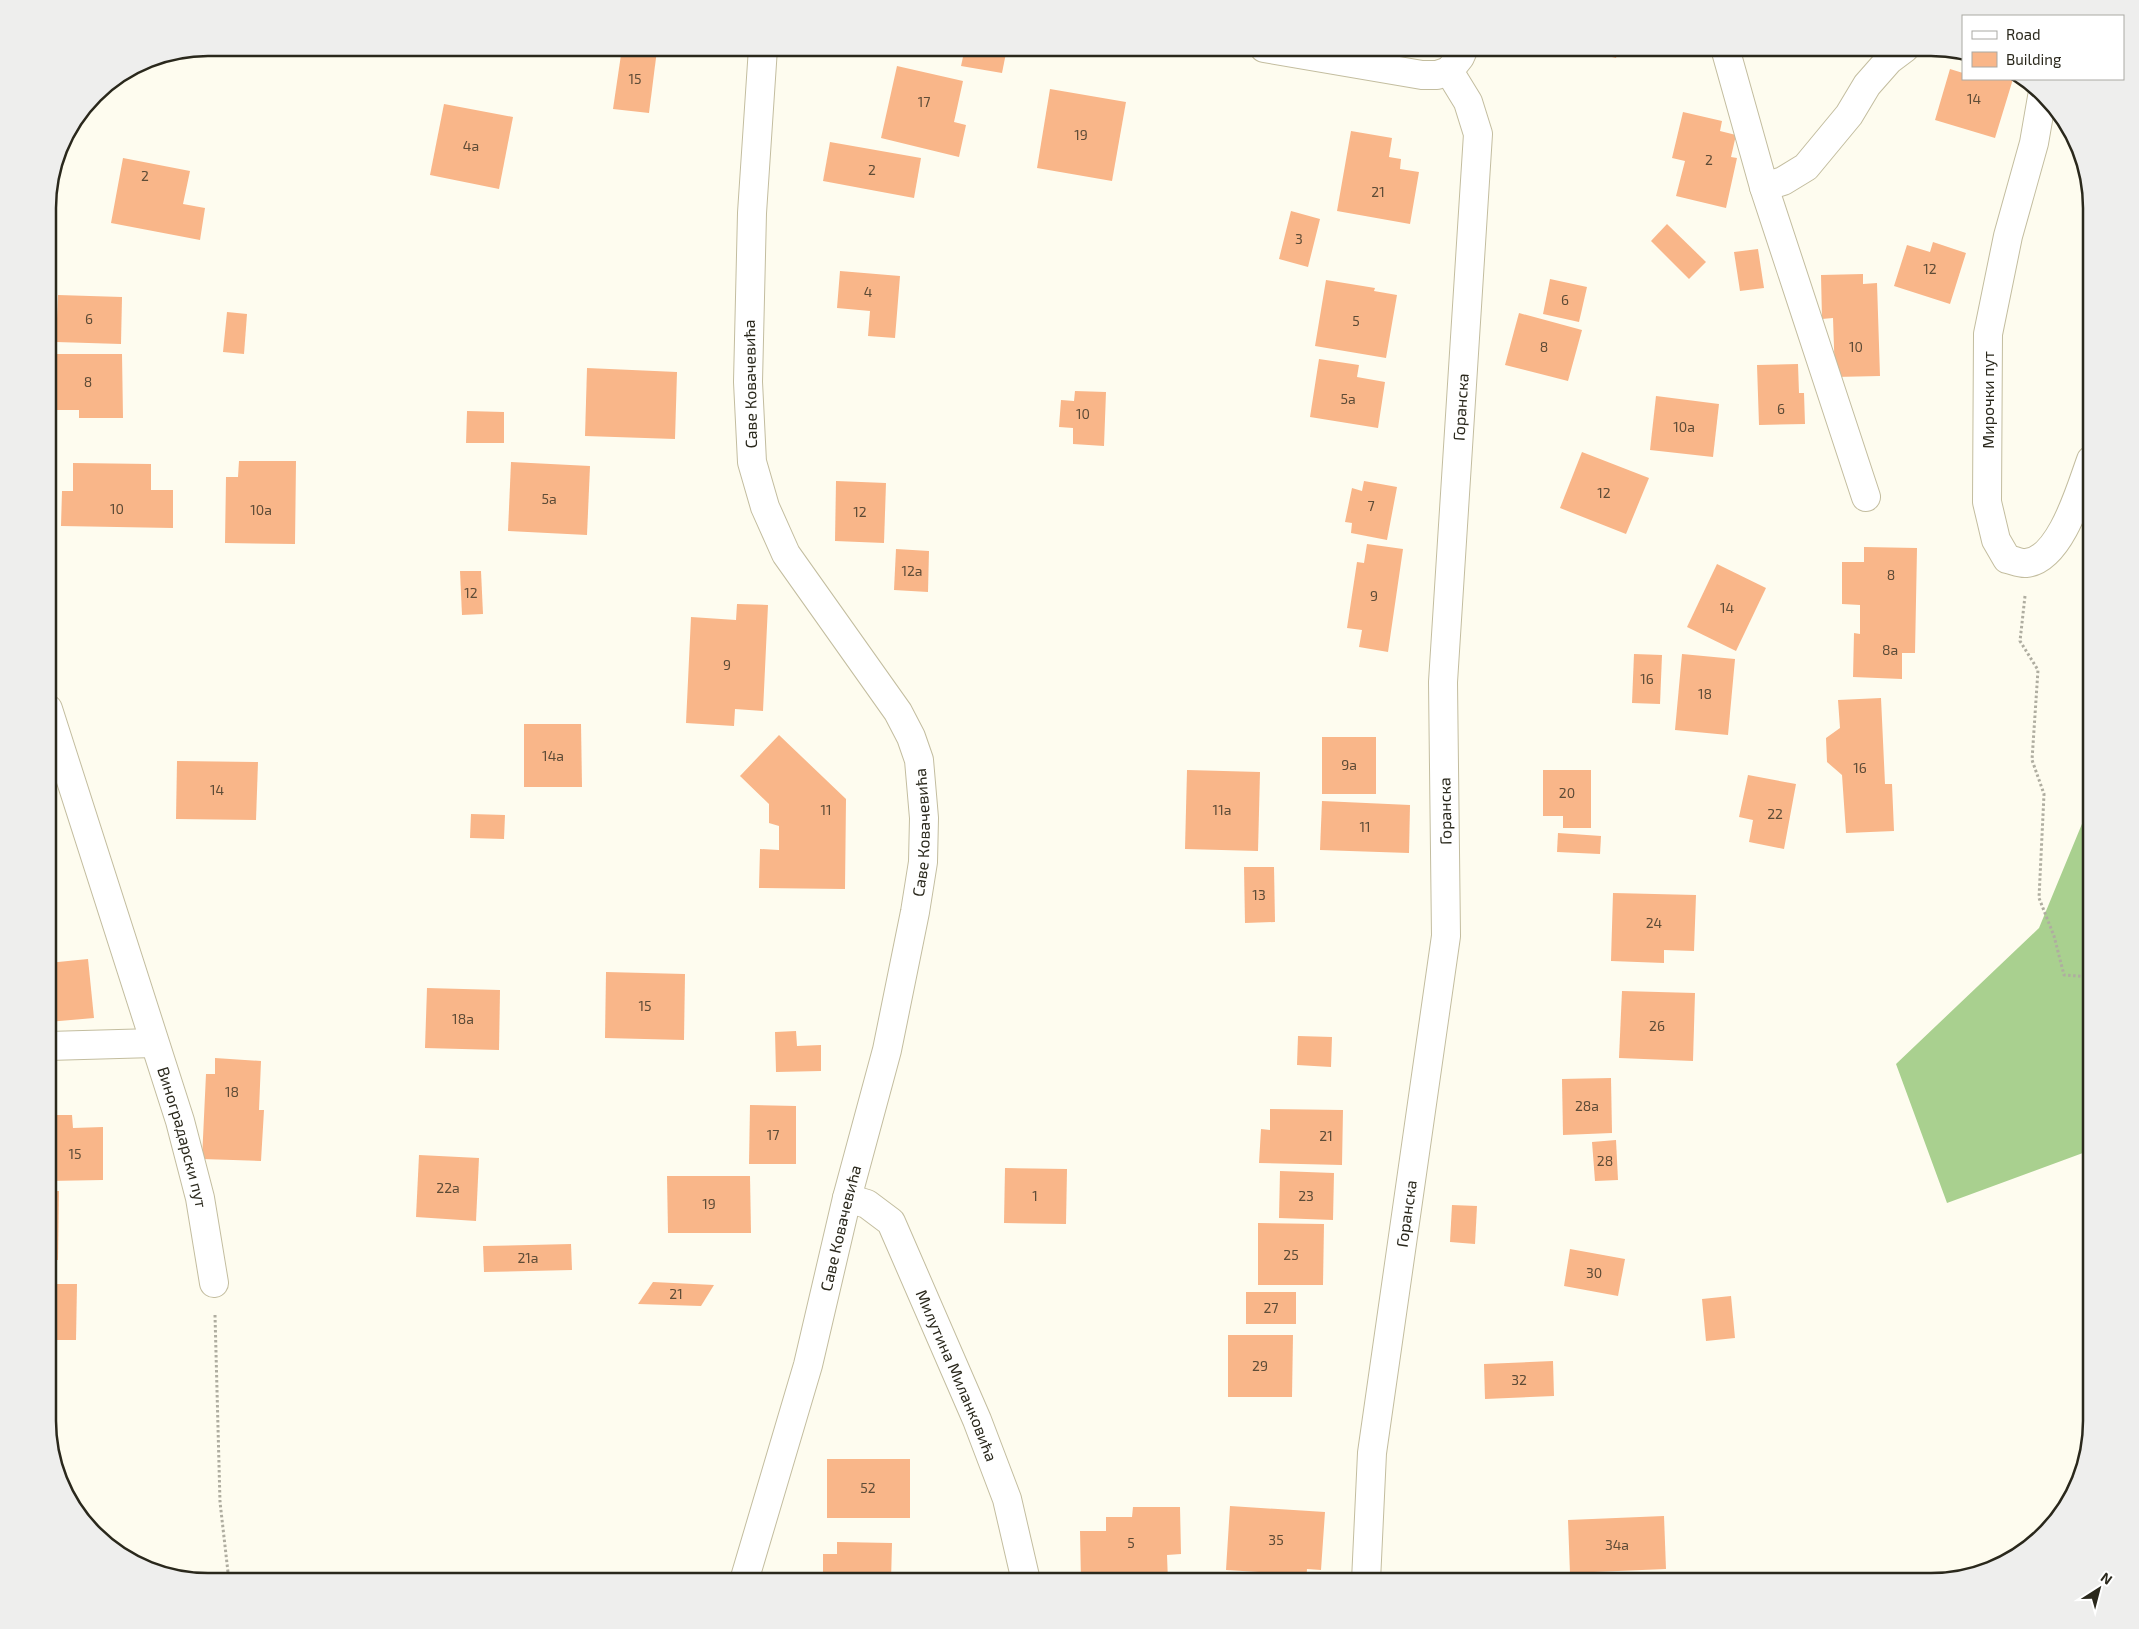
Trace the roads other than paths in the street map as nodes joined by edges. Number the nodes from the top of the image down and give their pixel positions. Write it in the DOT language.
graph roads {
  1 [pos="1313,56"];
  2 [pos="1460,56"];
  3 [pos="1727,56"];
  4 [pos="1894,56"];
  5 [pos="762,57"];
  6 [pos="1450,71"];
  7 [pos="2041,104"];
  8 [pos="1764,187"];
  9 [pos="2083,482"];
  10 [pos="1866,497"];
  11 [pos="57,737"];
  12 [pos="154,1043"];
  13 [pos="57,1046"];
  14 [pos="847,1198"];
  15 [pos="214,1283"];
  16 [pos="747,1573"];
  17 [pos="1024,1573"];
  18 [pos="1366,1573"];
  1 -- 6 [label="street"];
  2 -- 6 [label="street"];
  3 -- 8 [label="street"];
  4 -- 8 [label="street"];
  5 -- 14 [label="street, Саве Ковачевића"];
  6 -- 18 [label="street, Горанска"];
  7 -- 9 [label="street, Мирочки пут"];
  8 -- 10 [label="street"];
  11 -- 12 [label="street, Виноградарски пут"];
  12 -- 13 [label="street"];
  12 -- 15 [label="street, Виноградарски пут"];
  14 -- 16 [label="street, Саве Ковачевића"];
  14 -- 17 [label="street, Милутина Миланковића"];
}
